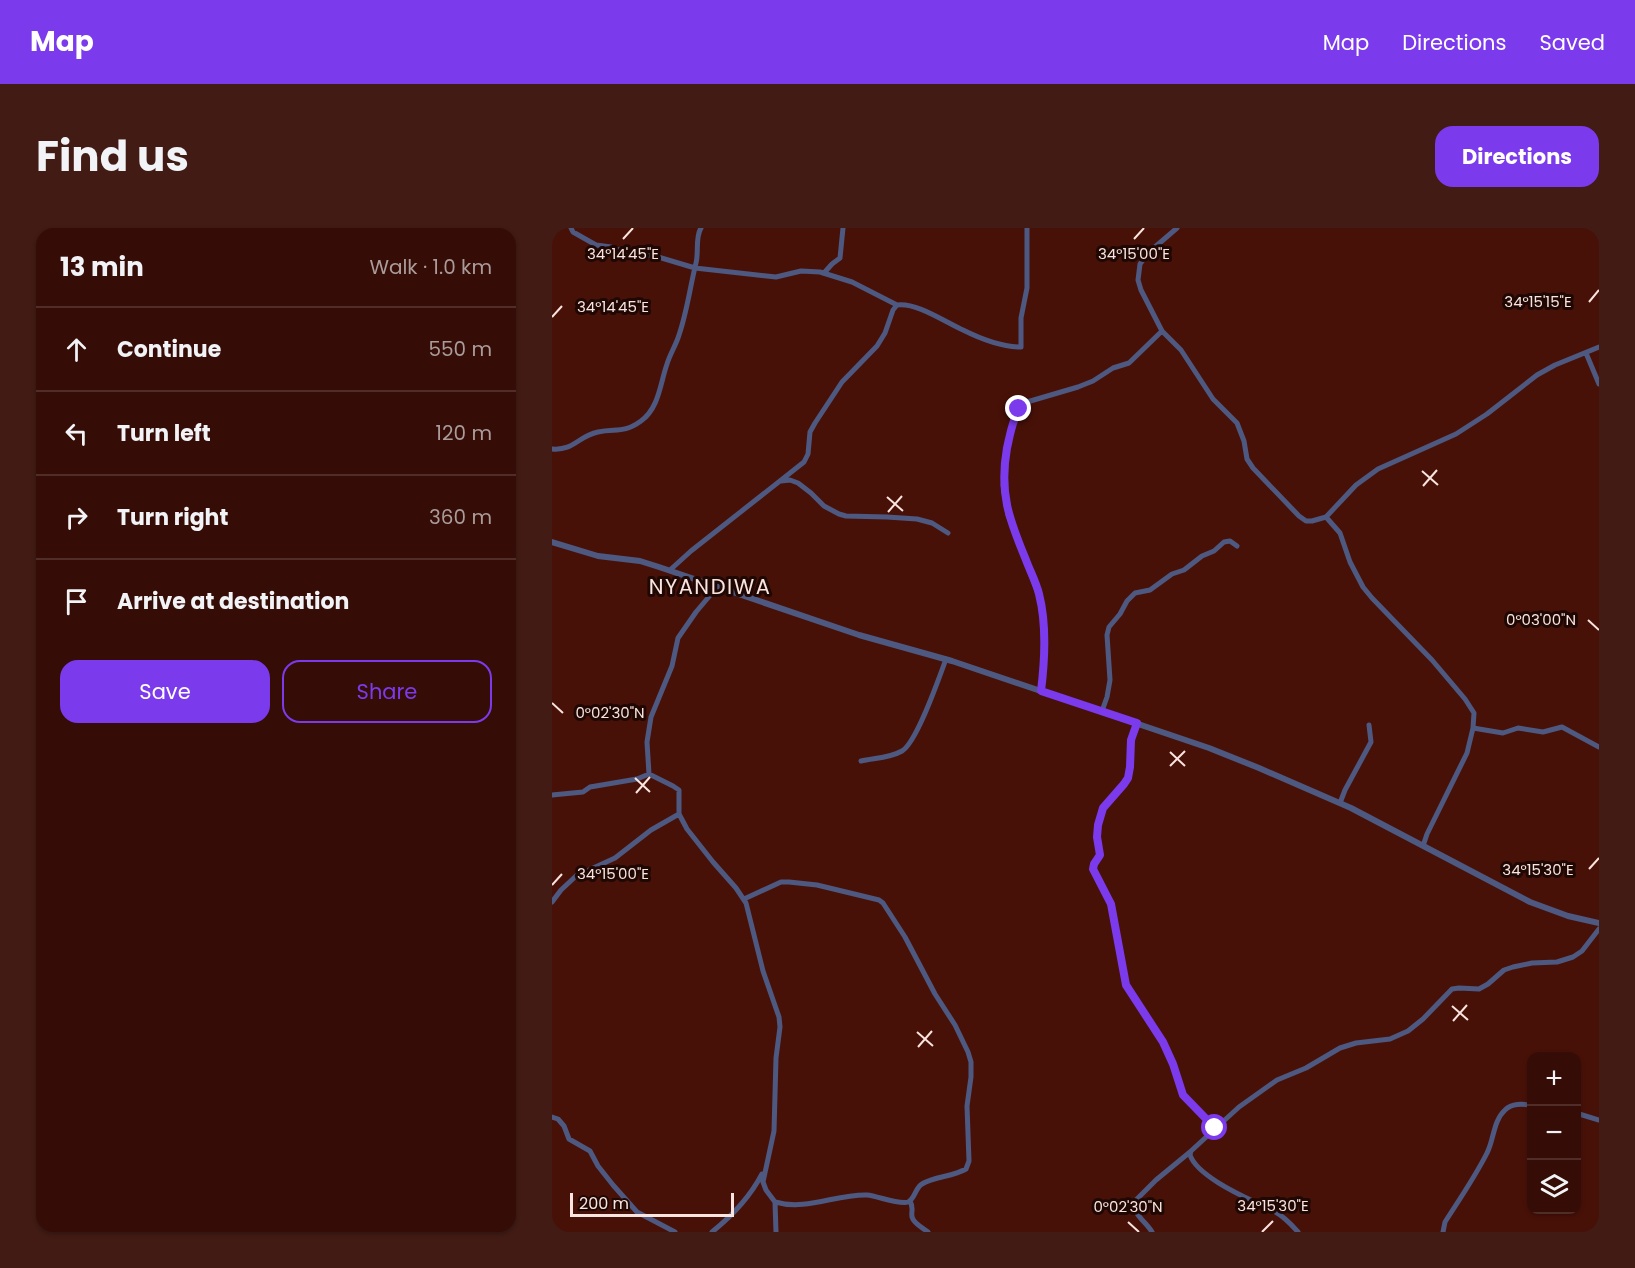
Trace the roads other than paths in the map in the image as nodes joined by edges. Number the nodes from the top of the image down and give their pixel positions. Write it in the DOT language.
graph roads {
  1 [pos="571,228"];
  2 [pos="701,228"];
  3 [pos="843,228"];
  4 [pos="1027,228"];
  5 [pos="1177,228"];
  6 [pos="695,268"];
  7 [pos="824,273"];
  8 [pos="897,305"];
  9 [pos="1162,331"];
  10 [pos="1599,347"];
  11 [pos="1586,353"];
  12 [pos="1599,384"];
  13 [pos="552,449"];
  14 [pos="780,481"];
  15 [pos="1326,517"];
  16 [pos="948,533"];
  17 [pos="552,542"];
  18 [pos="1237,546"];
  19 [pos="670,570"];
  20 [pos="718,586"];
  21 [pos="946,659"];
  22 [pos="1041,691"];
  23 [pos="1102,711"];
  24 [pos="1137,723"];
  25 [pos="1370,725"];
  26 [pos="1473,728"];
  27 [pos="1599,747"];
  28 [pos="861,760"];
  29 [pos="649,774"];
  30 [pos="552,795"];
  31 [pos="1340,803"];
  32 [pos="679,814"];
  33 [pos="1423,846"];
  34 [pos="744,899"];
  35 [pos="552,902"];
  36 [pos="1599,923"];
  37 [pos="1599,929"];
  38 [pos="1527,1105"];
  39 [pos="1581,1115"];
  40 [pos="552,1116"];
  41 [pos="1599,1120"];
  42 [pos="1215,1128"];
  43 [pos="1191,1151"];
  44 [pos="764,1170"];
  45 [pos="909,1201"];
  46 [pos="775,1202"];
  47 [pos="675,1232"];
  48 [pos="712,1232"];
  49 [pos="776,1232"];
  50 [pos="928,1232"];
  51 [pos="1152,1232"];
  52 [pos="1298,1232"];
  53 [pos="1443,1232"];
  1 -- 6 [label="street"];
  2 -- 6 [label="street"];
  3 -- 7 [label="street"];
  4 -- 8 [label="street"];
  5 -- 9 [label="street"];
  6 -- 7 [label="street"];
  6 -- 13 [label="street"];
  7 -- 8 [label="street"];
  8 -- 14 [label="street"];
  9 -- 15 [label="street"];
  9 -- 22 [label="street"];
  10 -- 11 [label="street"];
  11 -- 12 [label="street"];
  11 -- 15 [label="street"];
  14 -- 16 [label="street"];
  14 -- 19 [label="street"];
  15 -- 26 [label="street"];
  17 -- 19 [label="street"];
  18 -- 23 [label="street"];
  19 -- 20 [label="street"];
  20 -- 21 [label="street"];
  20 -- 29 [label="street"];
  21 -- 22 [label="street"];
  21 -- 28 [label="street"];
  22 -- 23 [label="street"];
  23 -- 24 [label="street"];
  24 -- 31 [label="street"];
  24 -- 42 [label="street"];
  25 -- 31 [label="street"];
  26 -- 27 [label="street"];
  26 -- 33 [label="street"];
  29 -- 30 [label="street"];
  29 -- 32 [label="street"];
  31 -- 33 [label="street"];
  32 -- 34 [label="street"];
  32 -- 35 [label="street"];
  33 -- 36 [label="street"];
  34 -- 44 [label="street"];
  34 -- 45 [label="street"];
  37 -- 42 [label="street"];
  38 -- 53 [label="street"];
  39 -- 41 [label="street"];
  40 -- 47 [label="street"];
  42 -- 43 [label="street"];
  43 -- 51 [label="street"];
  43 -- 52 [label="street"];
  44 -- 46 [label="street"];
  44 -- 48 [label="street"];
  45 -- 46 [label="street"];
  45 -- 50 [label="street"];
  46 -- 49 [label="street"];
}
